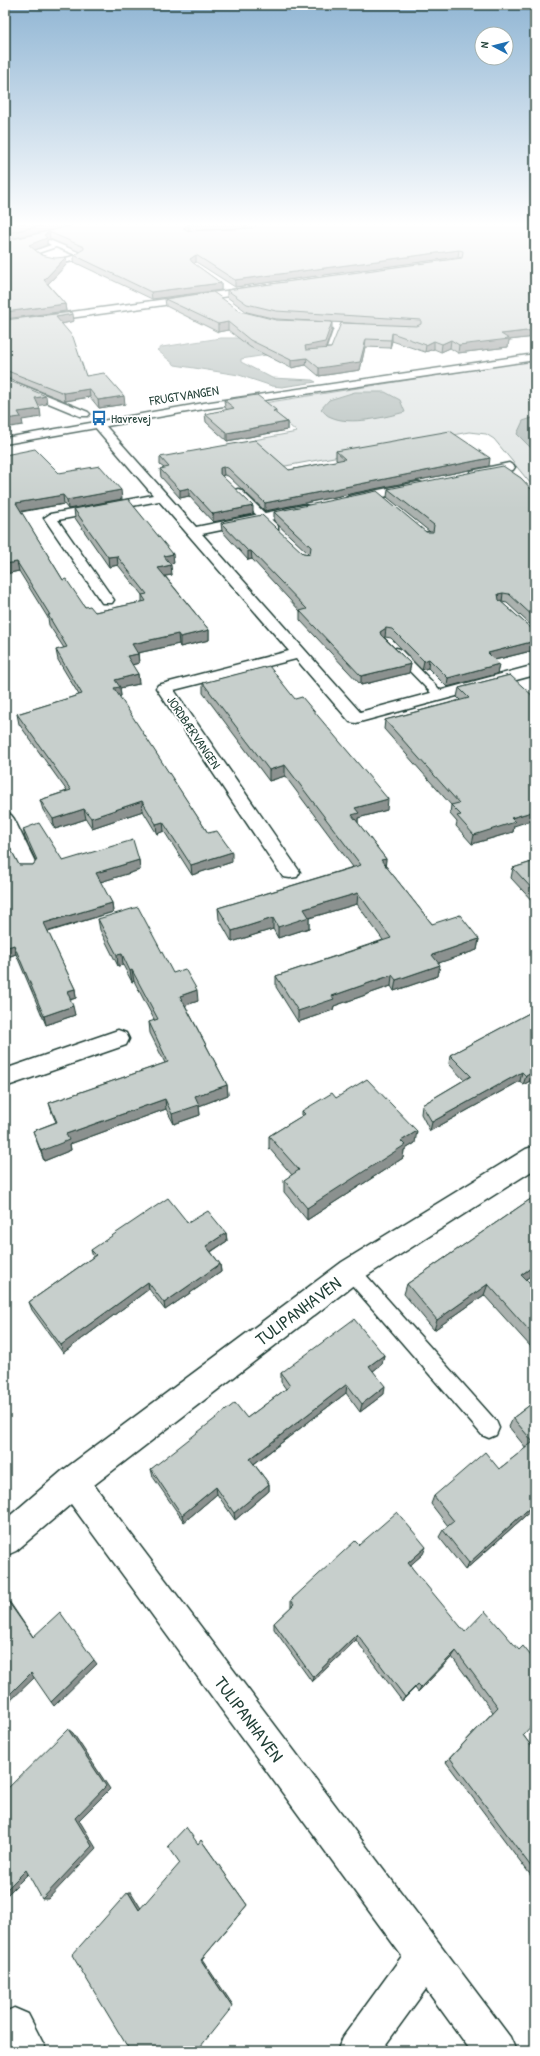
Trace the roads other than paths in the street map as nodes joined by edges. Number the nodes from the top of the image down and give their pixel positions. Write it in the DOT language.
graph roads {
  1 [pos="51,318"];
  2 [pos="291,323"];
  3 [pos="5,324"];
  4 [pos="338,325"];
  5 [pos="385,328"];
  6 [pos="308,355"];
  7 [pos="535,357"];
  8 [pos="5,381"];
  9 [pos="84,414"];
  10 [pos="98,424"];
  11 [pos="5,441"];
  12 [pos="509,467"];
  13 [pos="462,476"];
  14 [pos="432,483"];
  15 [pos="230,484"];
  16 [pos="377,494"];
  17 [pos="161,496"];
  18 [pos="340,502"];
  19 [pos="389,504"];
  20 [pos="317,507"];
  21 [pos="264,518"];
  22 [pos="193,532"];
  23 [pos="280,533"];
  24 [pos="107,600"];
  25 [pos="386,641"];
  26 [pos="299,653"];
  27 [pos="535,670"];
  28 [pos="440,696"];
  29 [pos="5,819"];
  30 [pos="28,868"];
  31 [pos="290,872"];
  32 [pos="118,1039"];
  33 [pos="5,1078"];
  34 [pos="535,1156"];
  35 [pos="351,1272"];
  36 [pos="489,1428"];
  37 [pos="73,1482"];
  38 [pos="5,1540"];
  39 [pos="426,1956"];
  40 [pos="357,2051"];
  41 [pos="496,2051"];
  1 -- 3 [label="street"];
  2 -- 4 [label="street"];
  4 -- 5 [label="street"];
  4 -- 6 [label="lane"];
  7 -- 10 [label="street, FRUGTVANGEN"];
  8 -- 9 [label="street"];
  10 -- 11 [label="street, FRUGTVANGEN"];
  10 -- 17 [label="street"];
  12 -- 13 [label="street"];
  14 -- 16 [label="street"];
  15 -- 21 [label="lane"];
  16 -- 18 [label="street"];
  16 -- 19 [label="lane"];
  17 -- 22 [label="street"];
  17 -- 24 [label="street"];
  20 -- 21 [label="street"];
  21 -- 22 [label="street"];
  21 -- 23 [label="lane"];
  22 -- 26 [label="street"];
  25 -- 28 [label="lane"];
  26 -- 28 [label="street"];
  26 -- 31 [label="street, JORDBÆRVANGEN"];
  27 -- 28 [label="street"];
  29 -- 30 [label="street"];
  32 -- 33 [label="street"];
  34 -- 35 [label="street, TULIPANHAVEN"];
  35 -- 36 [label="lane"];
  35 -- 37 [label="street, TULIPANHAVEN"];
  37 -- 38 [label="street, TULIPANHAVEN"];
  37 -- 39 [label="street, TULIPANHAVEN"];
  39 -- 40 [label="street"];
  39 -- 41 [label="street, TULIPANHAVEN"];
}
